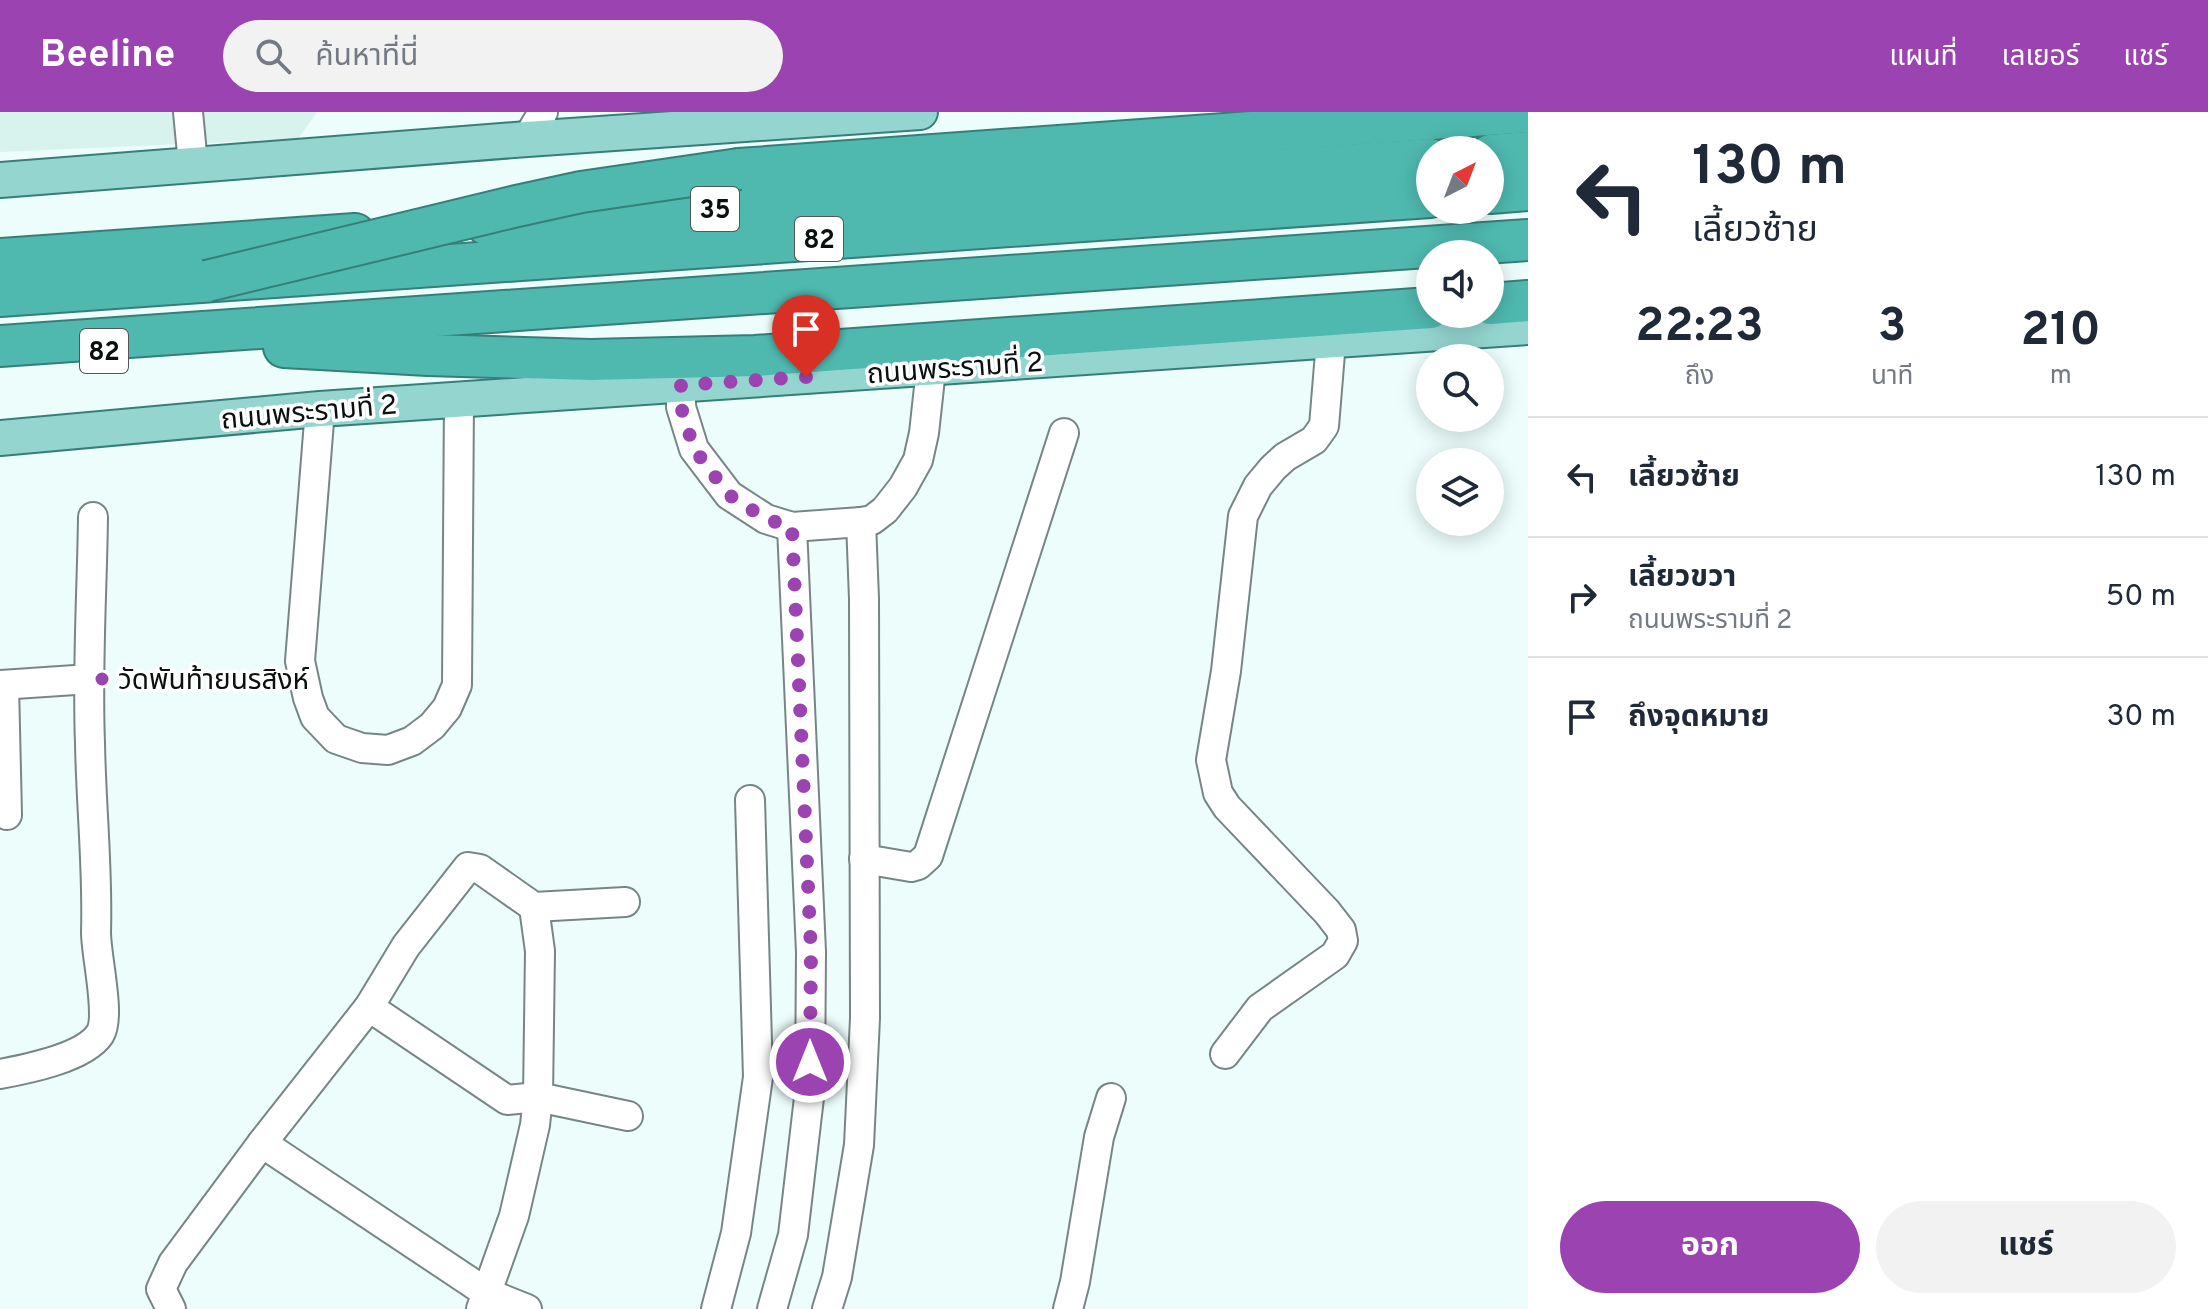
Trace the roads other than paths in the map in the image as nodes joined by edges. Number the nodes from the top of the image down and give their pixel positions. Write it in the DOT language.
graph roads {
  1 [pos="188,112"];
  2 [pos="920,112"];
  3 [pos="1528,112"];
  4 [pos="535,125"];
  5 [pos="1528,152"];
  6 [pos="1504,154"];
  7 [pos="1416,160"];
  8 [pos="193,164"];
  9 [pos="0,180"];
  10 [pos="1528,190"];
  11 [pos="1504,192"];
  12 [pos="1416,198"];
  13 [pos="1528,240"];
  14 [pos="1528,251"];
  15 [pos="1504,253"];
  16 [pos="0,259"];
  17 [pos="1416,259"];
  18 [pos="207,281"];
  19 [pos="0,296"];
  20 [pos="1528,301"];
  21 [pos="1504,303"];
  22 [pos="1416,309"];
  23 [pos="1528,327"];
  24 [pos="1331,341"];
  25 [pos="209,343"];
  26 [pos="0,346"];
  27 [pos="0,358"];
  28 [pos="931,369"];
  29 [pos="681,385"];
  30 [pos="459,399"];
  31 [pos="320,409"];
  32 [pos="1064,433"];
  33 [pos="0,438"];
  34 [pos="93,517"];
  35 [pos="861,522"];
  36 [pos="792,527"];
  37 [pos="90,679"];
  38 [pos="2,685"];
  39 [pos="750,800"];
  40 [pos="7,815"];
  41 [pos="864,859"];
  42 [pos="625,902"];
  43 [pos="534,907"];
  44 [pos="369,1007"];
  45 [pos="1225,1054"];
  46 [pos="0,1074"];
  47 [pos="538,1097"];
  48 [pos="1111,1098"];
  49 [pos="628,1116"];
  50 [pos="262,1143"];
  51 [pos="484,1301"];
  52 [pos="171,1309"];
  53 [pos="527,1309"];
  54 [pos="716,1309"];
  55 [pos="772,1309"];
  56 [pos="827,1309"];
  57 [pos="1068,1309"];
  1 -- 8 [label="street"];
  2 -- 4 [label="main road"];
  3 -- 18 [label="highway, bridge"];
  4 -- 8 [label="main road"];
  5 -- 6 [label="highway"];
  7 -- 16 [label="highway, 35"];
  8 -- 9 [label="main road"];
  10 -- 11 [label="highway"];
  12 -- 18 [label="highway, 82, bridge"];
  13 -- 26 [label="highway"];
  14 -- 15 [label="highway"];
  17 -- 25 [label="highway, 82"];
  18 -- 19 [label="highway, 82"];
  20 -- 21 [label="highway"];
  22 -- 25 [label="highway"];
  23 -- 24 [label="main road, ถนนพระรามที่ 2"];
  24 -- 28 [label="main road, ถนนพระรามที่ 2"];
  24 -- 45 [label="street"];
  25 -- 27 [label="highway, 82"];
  28 -- 29 [label="main road, ถนนพระรามที่ 2"];
  28 -- 35 [label="street"];
  29 -- 30 [label="main road, ถนนพระรามที่ 2"];
  29 -- 36 [label="street"];
  30 -- 31 [label="main road, ถนนพระรามที่ 2"];
  30 -- 31 [label="street"];
  31 -- 33 [label="main road, ถนนพระรามที่ 2"];
  32 -- 41 [label="street"];
  34 -- 37 [label="street"];
  35 -- 36 [label="street"];
  35 -- 41 [label="street"];
  36 -- 55 [label="street"];
  37 -- 38 [label="street"];
  37 -- 46 [label="street"];
  38 -- 40 [label="street"];
  39 -- 54 [label="street"];
  41 -- 56 [label="street"];
  42 -- 43 [label="street"];
  43 -- 44 [label="street"];
  43 -- 47 [label="street"];
  44 -- 47 [label="street"];
  44 -- 50 [label="street"];
  47 -- 49 [label="street"];
  47 -- 51 [label="street"];
  48 -- 57 [label="street"];
  50 -- 51 [label="street"];
  50 -- 52 [label="street"];
  51 -- 53 [label="street"];
}
